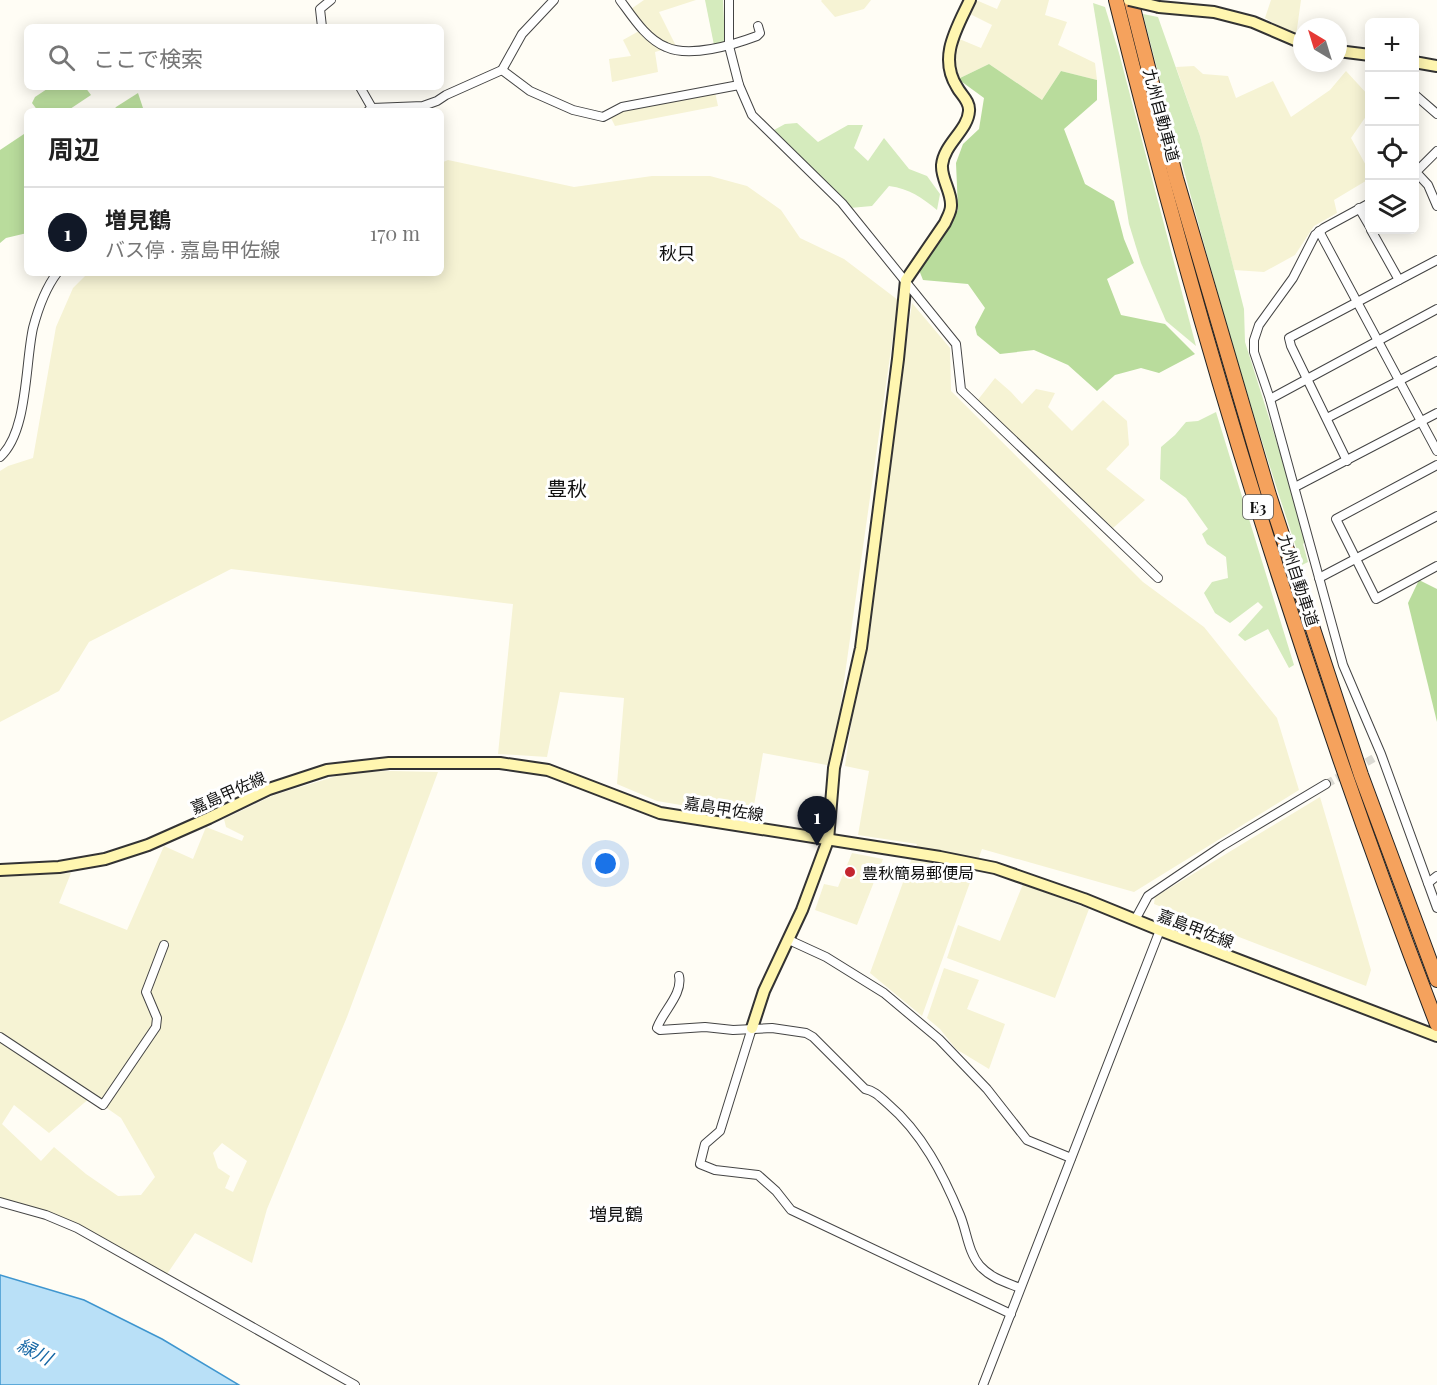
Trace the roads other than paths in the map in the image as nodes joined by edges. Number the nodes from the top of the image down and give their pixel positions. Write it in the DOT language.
graph roads {
  1 [pos="331,0"];
  2 [pos="554,0"];
  3 [pos="620,0"];
  4 [pos="729,0"];
  5 [pos="970,0"];
  6 [pos="1116,0"];
  7 [pos="1130,0"];
  8 [pos="1161,5"];
  9 [pos="322,24"];
  10 [pos="758,26"];
  11 [pos="1293,39"];
  12 [pos="729,46"];
  13 [pos="1347,52"];
  14 [pos="1365,54"];
  15 [pos="1419,63"];
  16 [pos="1437,66"];
  17 [pos="502,70"];
  18 [pos="739,85"];
  19 [pos="361,90"];
  20 [pos="1419,98"];
  21 [pos="369,108"];
  22 [pos="391,108"];
  23 [pos="1437,114"];
  24 [pos="1437,151"];
  25 [pos="1419,168"];
  26 [pos="1419,176"];
  27 [pos="1365,205"];
  28 [pos="1437,206"];
  29 [pos="1359,208"];
  30 [pos="1365,219"];
  31 [pos="1318,231"];
  32 [pos="1373,234"];
  33 [pos="1437,260"];
  34 [pos="55,276"];
  35 [pos="906,280"];
  36 [pos="1399,280"];
  37 [pos="1358,302"];
  38 [pos="1437,309"];
  39 [pos="1379,341"];
  40 [pos="1437,361"];
  41 [pos="1308,379"];
  42 [pos="1400,381"];
  43 [pos="1270,399"];
  44 [pos="1437,413"];
  45 [pos="1328,418"];
  46 [pos="1421,421"];
  47 [pos="1437,451"];
  48 [pos="0,457"];
  49 [pos="1347,460"];
  50 [pos="1437,465"];
  51 [pos="1295,487"];
  52 [pos="1437,516"];
  53 [pos="1355,559"];
  54 [pos="1437,566"];
  55 [pos="1158,578"];
  56 [pos="1319,578"];
  57 [pos="1326,784"];
  58 [pos="828,840"];
  59 [pos="0,870"];
  60 [pos="1437,876"];
  61 [pos="1428,883"];
  62 [pos="1437,908"];
  63 [pos="1135,920"];
  64 [pos="1160,930"];
  65 [pos="789,940"];
  66 [pos="164,945"];
  67 [pos="679,976"];
  68 [pos="1437,980"];
  69 [pos="1437,1024"];
  70 [pos="752,1028"];
  71 [pos="1437,1036"];
  72 [pos="0,1037"];
  73 [pos="1071,1158"];
  74 [pos="0,1202"];
  75 [pos="1020,1288"];
  76 [pos="1011,1314"];
  77 [pos="355,1385"];
  78 [pos="983,1385"];
  1 -- 9 [label="street"];
  2 -- 17 [label="street"];
  3 -- 12 [label="street"];
  4 -- 12 [label="street"];
  5 -- 35 [label="main road"];
  6 -- 69 [label="highway, 九州自動車道 / E3"];
  7 -- 8 [label="main road, bridge"];
  7 -- 68 [label="highway, 九州自動車道 / E3"];
  8 -- 11 [label="main road"];
  10 -- 12 [label="street"];
  12 -- 18 [label="street"];
  13 -- 14 [label="main road"];
  15 -- 16 [label="main road"];
  17 -- 18 [label="street"];
  17 -- 22 [label="street"];
  18 -- 35 [label="street"];
  19 -- 21 [label="street"];
  20 -- 23 [label="street"];
  24 -- 25 [label="street"];
  26 -- 28 [label="street"];
  27 -- 29 [label="street"];
  29 -- 30 [label="street"];
  29 -- 31 [label="street"];
  31 -- 37 [label="street"];
  31 -- 43 [label="street"];
  32 -- 36 [label="street"];
  33 -- 36 [label="street"];
  34 -- 48 [label="street"];
  35 -- 55 [label="street"];
  35 -- 58 [label="main road"];
  36 -- 37 [label="street"];
  37 -- 39 [label="street"];
  37 -- 41 [label="street"];
  38 -- 39 [label="street"];
  39 -- 41 [label="street"];
  39 -- 42 [label="street"];
  40 -- 42 [label="street"];
  41 -- 43 [label="street"];
  41 -- 45 [label="street"];
  42 -- 45 [label="street"];
  42 -- 46 [label="street"];
  43 -- 51 [label="street"];
  44 -- 46 [label="street"];
  45 -- 49 [label="street"];
  46 -- 47 [label="street"];
  46 -- 49 [label="street"];
  49 -- 51 [label="street"];
  50 -- 53 [label="street"];
  51 -- 56 [label="street"];
  52 -- 53 [label="street"];
  53 -- 54 [label="street"];
  53 -- 56 [label="street"];
  56 -- 61 [label="street"];
  57 -- 63 [label="street"];
  58 -- 59 [label="main road, 嘉島甲佐線"];
  58 -- 63 [label="main road, 嘉島甲佐線"];
  58 -- 65 [label="main road"];
  60 -- 61 [label="street"];
  61 -- 62 [label="street"];
  63 -- 64 [label="main road, 嘉島甲佐線"];
  64 -- 71 [label="main road, 嘉島甲佐線"];
  64 -- 73 [label="street"];
  65 -- 70 [label="main road"];
  65 -- 73 [label="street"];
  66 -- 72 [label="street"];
  67 -- 70 [label="street"];
  70 -- 75 [label="street"];
  70 -- 76 [label="street"];
  73 -- 75 [label="street"];
  74 -- 77 [label="street"];
  75 -- 76 [label="street"];
  76 -- 78 [label="street"];
}
